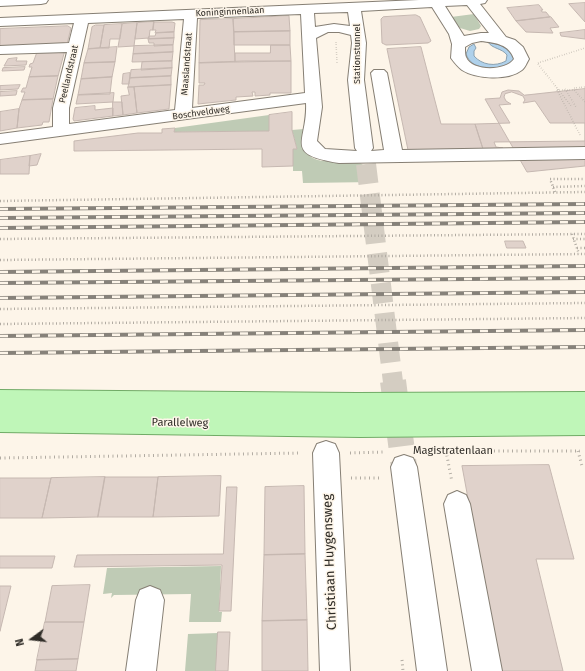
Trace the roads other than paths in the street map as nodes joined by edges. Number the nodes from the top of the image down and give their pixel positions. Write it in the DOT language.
graph roads {
  1 [pos="41,0"];
  2 [pos="258,0"];
  3 [pos="474,0"];
  4 [pos="0,2"];
  5 [pos="436,2"];
  6 [pos="354,8"];
  7 [pos="307,9"];
  8 [pos="26,10"];
  9 [pos="0,12"];
  10 [pos="84,13"];
  11 [pos="191,14"];
  12 [pos="44,20"];
  13 [pos="0,22"];
  14 [pos="358,33"];
  15 [pos="310,36"];
  16 [pos="502,40"];
  17 [pos="459,44"];
  18 [pos="75,47"];
  19 [pos="0,50"];
  20 [pos="380,73"];
  21 [pos="314,97"];
  22 [pos="183,115"];
  23 [pos="60,132"];
  24 [pos="0,139"];
  25 [pos="584,147"];
  26 [pos="364,148"];
  27 [pos="394,156"];
  28 [pos="0,401"];
  29 [pos="585,403"];
  30 [pos="358,415"];
  31 [pos="0,421"];
  32 [pos="585,424"];
  33 [pos="399,462"];
  34 [pos="326,465"];
  35 [pos="455,496"];
  36 [pos="150,600"];
  37 [pos="141,671"];
  38 [pos="335,671"];
  39 [pos="432,671"];
  40 [pos="487,671"];
  1 -- 4 [label="street"];
  2 -- 10 [label="street, Koninginnenlaan"];
  3 -- 5 [label="street, Koninginnenlaan"];
  3 -- 16 [label="street"];
  5 -- 6 [label="street, Koninginnenlaan"];
  5 -- 17 [label="street"];
  6 -- 7 [label="street, Koninginnenlaan"];
  6 -- 14 [label="street, Stationstunnel"];
  7 -- 11 [label="street, Koninginnenlaan"];
  7 -- 15 [label="street"];
  8 -- 9 [label="street"];
  8 -- 10 [label="street"];
  8 -- 12 [label="street"];
  10 -- 11 [label="street, Koninginnenlaan"];
  10 -- 12 [label="street, Koninginnenlaan"];
  10 -- 18 [label="street, Peellandstraat"];
  11 -- 22 [label="street, Maaslandstraat"];
  12 -- 13 [label="street, Koninginnenlaan"];
  14 -- 15 [label="street"];
  14 -- 26 [label="street, Stationstunnel"];
  15 -- 21 [label="street"];
  16 -- 17 [label="street"];
  16 -- 17 [label="street"];
  18 -- 19 [label="street"];
  18 -- 23 [label="street, Peellandstraat"];
  20 -- 27 [label="street"];
  21 -- 22 [label="street, Boschveldweg"];
  21 -- 27 [label="street"];
  22 -- 23 [label="street, Boschveldweg"];
  23 -- 24 [label="street, Boschveldweg"];
  25 -- 27 [label="street"];
  28 -- 30 [label="main road, Parallelweg"];
  29 -- 30 [label="main road"];
  30 -- 31 [label="main road, Parallelweg"];
  30 -- 32 [label="main road"];
  33 -- 39 [label="street"];
  34 -- 38 [label="street, Christiaan Huygensweg"];
  35 -- 40 [label="street"];
  36 -- 37 [label="street"];
}
